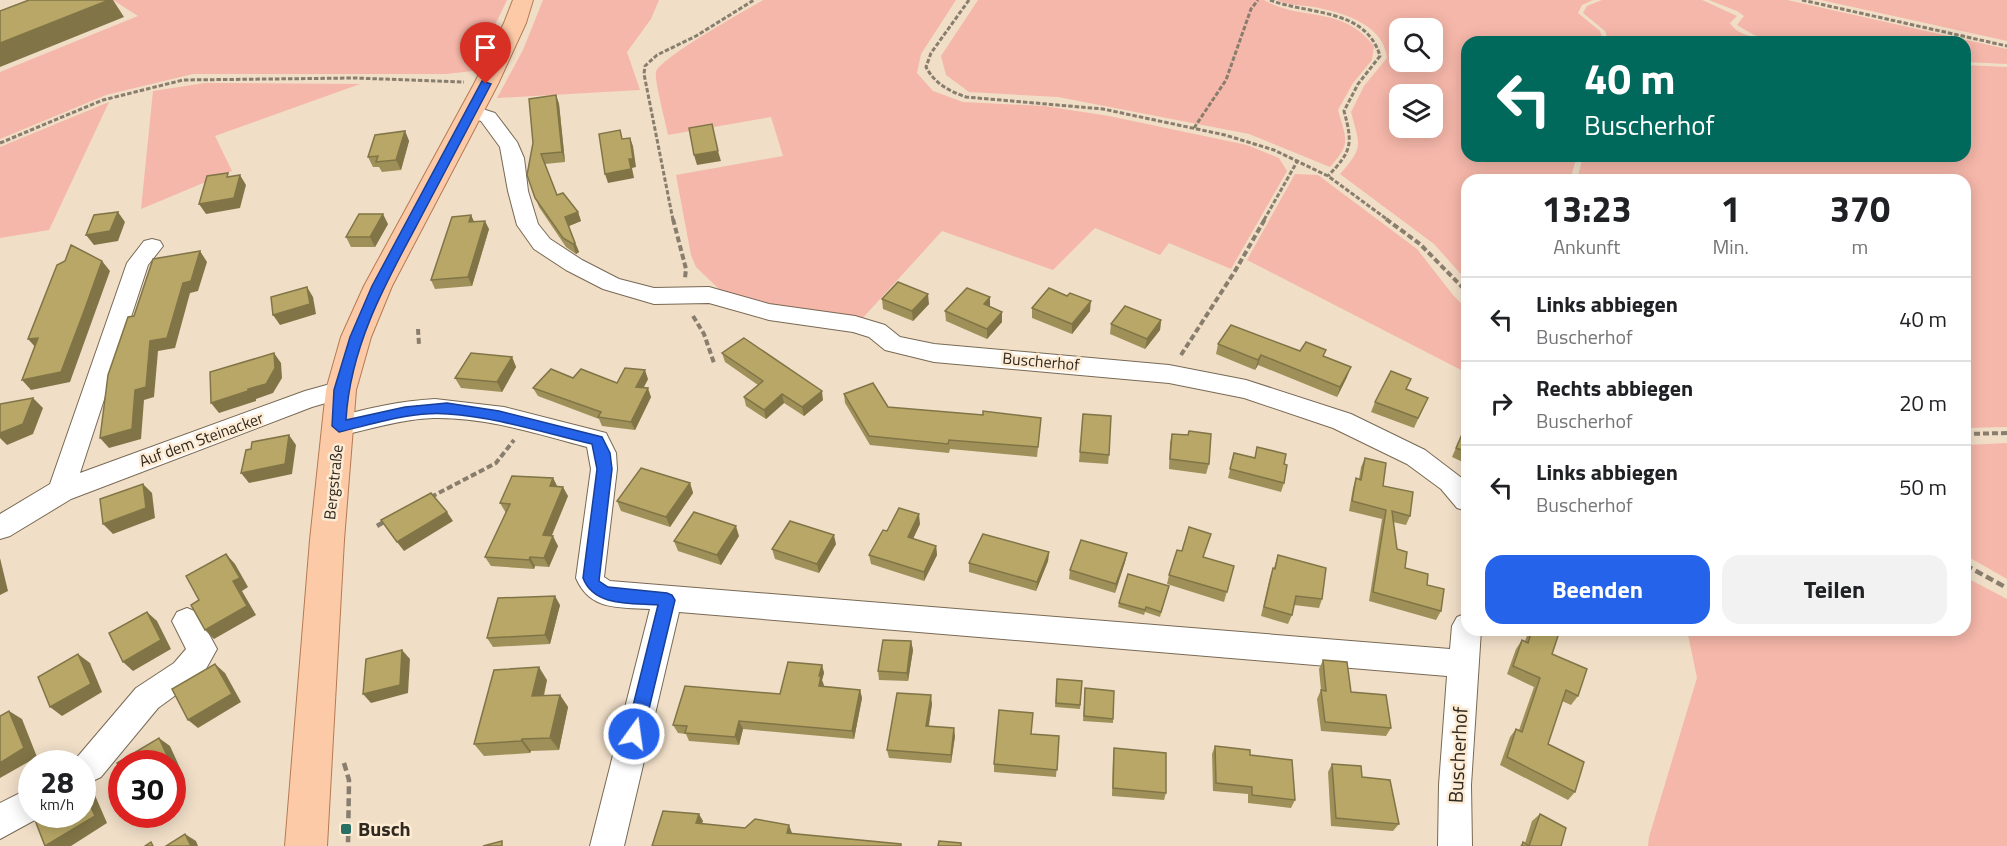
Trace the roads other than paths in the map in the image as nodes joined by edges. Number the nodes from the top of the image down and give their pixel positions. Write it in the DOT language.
graph roads {
  1 [pos="523,0"];
  2 [pos="470,111"];
  3 [pos="152,246"];
  4 [pos="341,390"];
  5 [pos="339,426"];
  6 [pos="62,491"];
  7 [pos="1461,494"];
  8 [pos="0,528"];
  9 [pos="667,600"];
  10 [pos="187,621"];
  11 [pos="1466,636"];
  12 [pos="1463,664"];
  13 [pos="96,759"];
  14 [pos="18,811"];
  15 [pos="0,822"];
  16 [pos="306,846"];
  17 [pos="607,846"];
  18 [pos="1455,846"];
  1 -- 2 [label="main road, Bergstraße"];
  2 -- 4 [label="main road, Bergstraße"];
  2 -- 7 [label="street, Buscherhof"];
  3 -- 6 [label="street"];
  4 -- 5 [label="main road, Bergstraße"];
  4 -- 6 [label="street, Auf dem Steinacker"];
  5 -- 9 [label="street"];
  5 -- 16 [label="main road, Bergstraße"];
  6 -- 8 [label="street, Auf dem Steinacker"];
  9 -- 12 [label="street"];
  9 -- 17 [label="street"];
  10 -- 13 [label="street"];
  11 -- 12 [label="street, Buscherhof"];
  12 -- 18 [label="street, Buscherhof"];
  14 -- 15 [label="street"];
}
